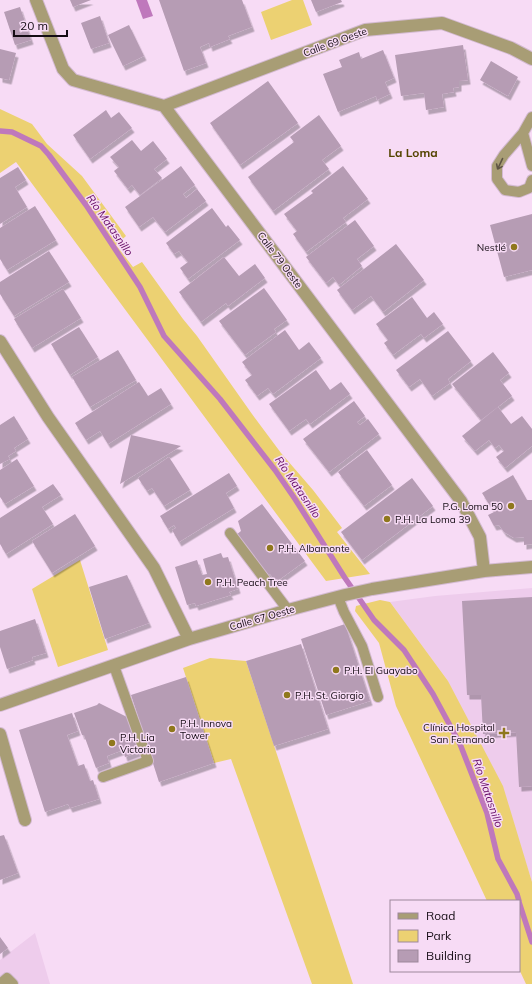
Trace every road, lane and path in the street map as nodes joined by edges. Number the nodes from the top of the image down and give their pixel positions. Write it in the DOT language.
graph roads {
  1 [pos="36,0"];
  2 [pos="532,59"];
  3 [pos="164,106"];
  4 [pos="532,117"];
  5 [pos="523,133"];
  6 [pos="532,166"];
  7 [pos="532,180"];
  8 [pos="0,342"];
  9 [pos="230,533"];
  10 [pos="532,567"];
  11 [pos="484,572"];
  12 [pos="341,596"];
  13 [pos="288,610"];
  14 [pos="189,639"];
  15 [pos="114,666"];
  16 [pos="378,697"];
  17 [pos="0,705"];
  18 [pos="0,734"];
  19 [pos="3,754"];
  20 [pos="103,777"];
  21 [pos="24,820"];
  22 [pos="0,984"];
  23 [pos="13,984"];
  1 -- 3 [label="street"];
  2 -- 3 [label="street, Calle 69 Oeste"];
  3 -- 11 [label="street, Calle 79 Oeste"];
  4 -- 5 [label="lane"];
  5 -- 6 [label="lane"];
  5 -- 7 [label="lane, one-way"];
  8 -- 14 [label="street"];
  9 -- 13 [label="lane"];
  10 -- 11 [label="street, Calle 67 Oeste"];
  11 -- 12 [label="street, Calle 67 Oeste"];
  12 -- 13 [label="street, Calle 67 Oeste"];
  12 -- 16 [label="lane"];
  13 -- 14 [label="street, Calle 67 Oeste"];
  14 -- 15 [label="street, Calle 67 Oeste"];
  15 -- 17 [label="street, Calle 67 Oeste"];
  15 -- 20 [label="lane"];
  18 -- 19 [label="street"];
  19 -- 21 [label="street"];
  22 -- 23 [label="lane"];
}
